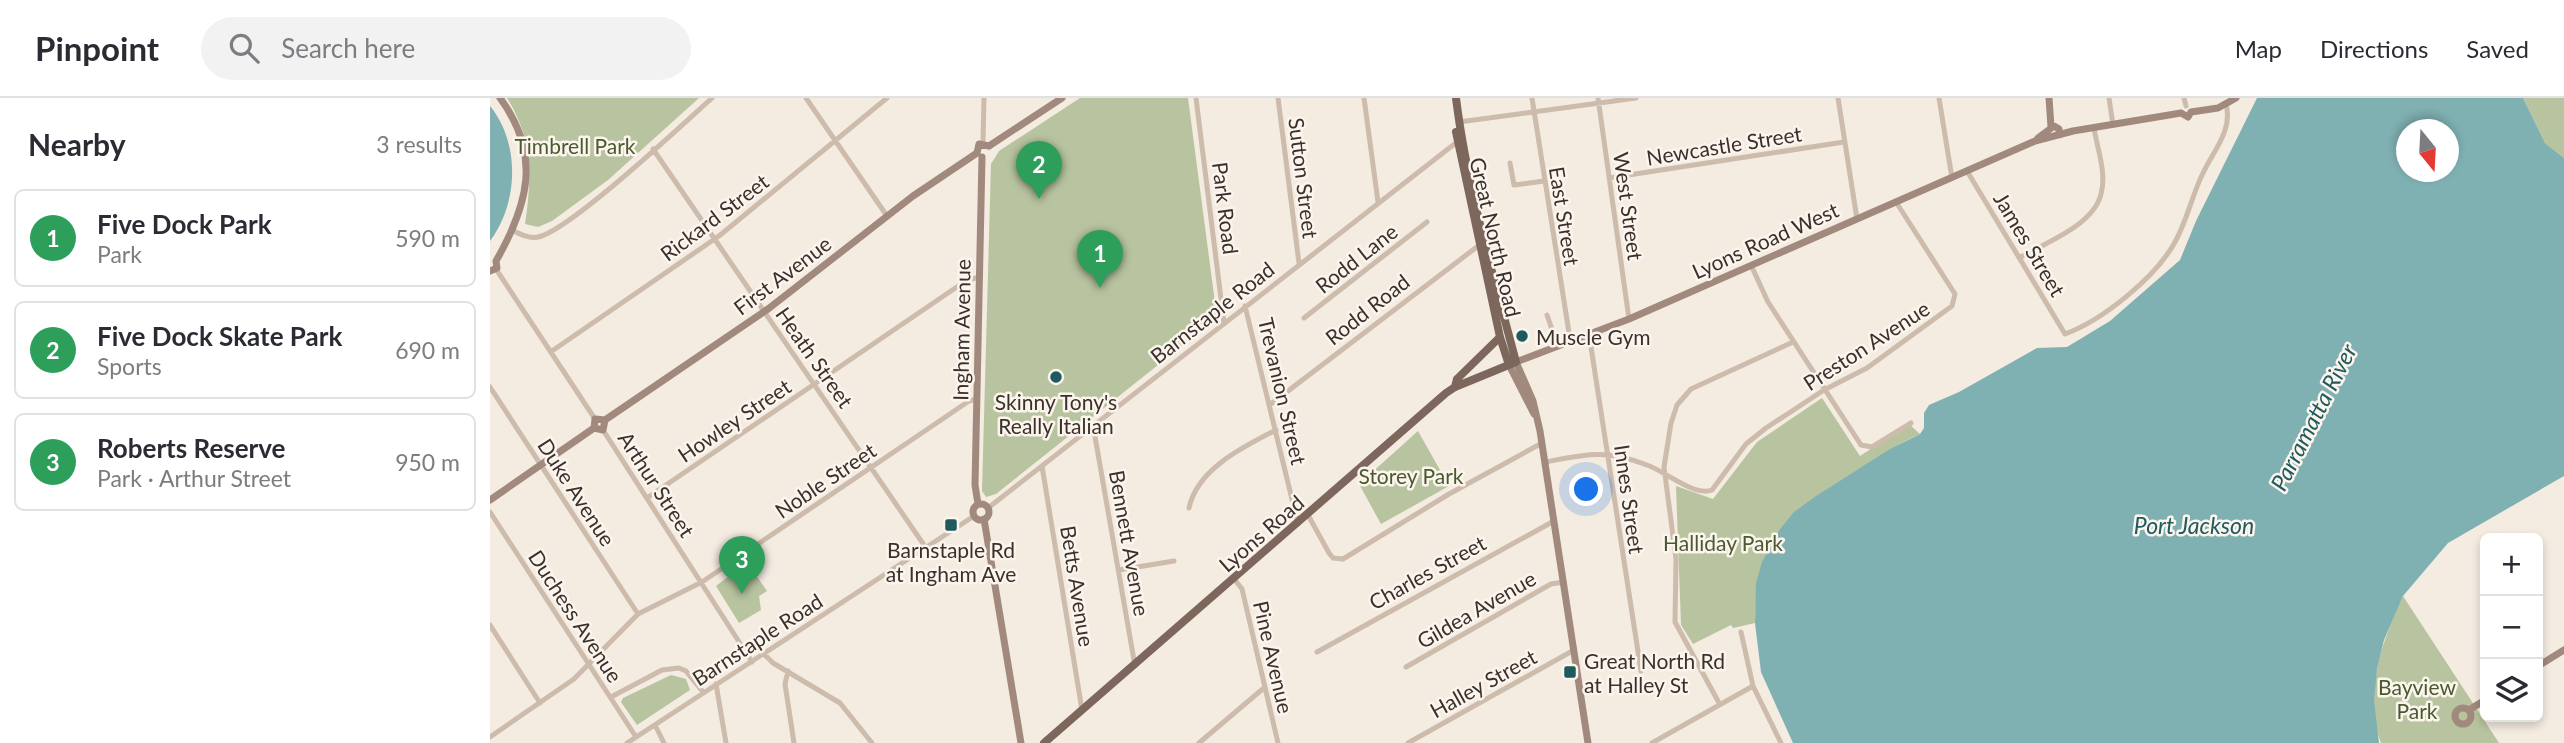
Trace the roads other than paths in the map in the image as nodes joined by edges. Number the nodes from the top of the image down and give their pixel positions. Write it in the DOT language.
graph roads {
  1 [pos="500,98"];
  2 [pos="712,98"];
  3 [pos="806,98"];
  4 [pos="887,98"];
  5 [pos="984,98"];
  6 [pos="1062,98"];
  7 [pos="1196,98"];
  8 [pos="1278,98"];
  9 [pos="1364,98"];
  10 [pos="1454,98"];
  11 [pos="1532,98"];
  12 [pos="1636,98"];
  13 [pos="1838,98"];
  14 [pos="1939,98"];
  15 [pos="2049,98"];
  16 [pos="2109,98"];
  17 [pos="2236,98"];
  18 [pos="1598,101"];
  19 [pos="2225,104"];
  20 [pos="2186,107"];
  21 [pos="1534,112"];
  22 [pos="1459,122"];
  23 [pos="2113,125"];
  24 [pos="2094,128"];
  25 [pos="2054,131"];
  26 [pos="835,141"];
  27 [pos="1457,142"];
  28 [pos="1844,142"];
  29 [pos="986,145"];
  30 [pos="653,149"];
  31 [pos="980,155"];
  32 [pos="1510,163"];
  33 [pos="1967,172"];
  34 [pos="1609,178"];
  35 [pos="1952,178"];
  36 [pos="1544,181"];
  37 [pos="1378,202"];
  38 [pos="1896,202"];
  39 [pos="887,216"];
  40 [pos="1857,219"];
  41 [pos="1427,222"];
  42 [pos="512,230"];
  43 [pos="716,239"];
  44 [pos="1482,243"];
  45 [pos="2020,258"];
  46 [pos="1299,263"];
  47 [pos="493,265"];
  48 [pos="1751,265"];
  49 [pos="980,277"];
  50 [pos="1245,306"];
  51 [pos="764,311"];
  52 [pos="1547,315"];
  53 [pos="1304,318"];
  54 [pos="1629,318"];
  55 [pos="1224,323"];
  56 [pos="1582,335"];
  57 [pos="1500,337"];
  58 [pos="1570,339"];
  59 [pos="1793,342"];
  60 [pos="1557,344"];
  61 [pos="552,351"];
  62 [pos="1513,363"];
  63 [pos="815,384"];
  64 [pos="490,387"];
  65 [pos="1455,387"];
  66 [pos="1824,390"];
  67 [pos="977,399"];
  68 [pos="1271,404"];
  69 [pos="595,419"];
  70 [pos="605,420"];
  71 [pos="1911,423"];
  72 [pos="1094,425"];
  73 [pos="594,428"];
  74 [pos="603,430"];
  75 [pos="1276,430"];
  76 [pos="1542,443"];
  77 [pos="1608,453"];
  78 [pos="1545,462"];
  79 [pos="541,465"];
  80 [pos="1042,466"];
  81 [pos="871,467"];
  82 [pos="1665,472"];
  83 [pos="647,498"];
  84 [pos="490,499"];
  85 [pos="978,505"];
  86 [pos="988,508"];
  87 [pos="1189,508"];
  88 [pos="490,512"];
  89 [pos="1308,515"];
  90 [pos="974,516"];
  91 [pos="984,519"];
  92 [pos="1554,521"];
  93 [pos="1298,524"];
  94 [pos="926,548"];
  95 [pos="1174,561"];
  96 [pos="1119,570"];
  97 [pos="1235,580"];
  98 [pos="702,582"];
  99 [pos="1564,582"];
  100 [pos="638,614"];
  101 [pos="490,625"];
  102 [pos="1741,632"];
  103 [pos="1574,650"];
  104 [pos="2564,650"];
  105 [pos="1317,652"];
  106 [pos="764,654"];
  107 [pos="752,662"];
  108 [pos="2543,663"];
  109 [pos="589,664"];
  110 [pos="1135,667"];
  111 [pos="1406,667"];
  112 [pos="788,671"];
  113 [pos="1641,671"];
  114 [pos="716,684"];
  115 [pos="1753,686"];
  116 [pos="1265,687"];
  117 [pos="703,692"];
  118 [pos="611,697"];
  119 [pos="540,703"];
  120 [pos="2480,703"];
  121 [pos="1719,704"];
  122 [pos="1082,710"];
  123 [pos="2469,710"];
  124 [pos="655,725"];
  125 [pos="490,737"];
  126 [pos="636,737"];
  127 [pos="627,743"];
  128 [pos="664,743"];
  129 [pos="726,743"];
  130 [pos="794,743"];
  131 [pos="872,743"];
  132 [pos="1021,743"];
  133 [pos="1044,743"];
  134 [pos="1199,743"];
  135 [pos="1278,743"];
  136 [pos="1408,743"];
  137 [pos="1588,743"];
  138 [pos="1652,743"];
  139 [pos="1781,743"];
  1 -- 42 [label="street"];
  2 -- 30 [label="street"];
  3 -- 26 [label="street"];
  4 -- 26 [label="street, Rickard Street"];
  5 -- 29 [label="street"];
  6 -- 29 [label="street"];
  7 -- 55 [label="street, Park Road"];
  8 -- 46 [label="street, Sutton Street"];
  9 -- 37 [label="street"];
  10 -- 22 [label="main road, Great North Road"];
  10 -- 27 [label="main road, Great North Road"];
  11 -- 21 [label="street, East Street"];
  12 -- 18 [label="street"];
  13 -- 28 [label="street"];
  14 -- 35 [label="street"];
  15 -- 25 [label="street"];
  16 -- 23 [label="street"];
  17 -- 19 [label="street"];
  18 -- 21 [label="street"];
  18 -- 34 [label="street, West Street"];
  19 -- 20 [label="street"];
  19 -- 45 [label="street, James Street"];
  20 -- 23 [label="street"];
  21 -- 22 [label="street"];
  21 -- 36 [label="street, East Street"];
  22 -- 44 [label="main road, Great North Road"];
  23 -- 24 [label="street"];
  24 -- 25 [label="street"];
  24 -- 45 [label="street"];
  25 -- 33 [label="street, Lyons Road West"];
  26 -- 39 [label="street"];
  26 -- 43 [label="street, Rickard Street"];
  27 -- 37 [label="street, Barnstaple Road"];
  27 -- 44 [label="main road, Great North Road"];
  28 -- 34 [label="street, Newcastle Street"];
  28 -- 40 [label="street"];
  29 -- 31 [label="street"];
  30 -- 42 [label="street"];
  30 -- 43 [label="street, Heath Street"];
  31 -- 39 [label="street, First Avenue"];
  31 -- 49 [label="street, Ingham Avenue"];
  32 -- 36 [label="street"];
  33 -- 35 [label="street, Lyons Road West"];
  33 -- 45 [label="street, James Street"];
  34 -- 54 [label="street, West Street"];
  35 -- 38 [label="street, Lyons Road West"];
  36 -- 58 [label="street, East Street"];
  37 -- 46 [label="street, Barnstaple Road"];
  38 -- 40 [label="street, Lyons Road West"];
  38 -- 66 [label="street, Preston Avenue"];
  39 -- 51 [label="street, First Avenue"];
  40 -- 48 [label="street, Lyons Road West"];
  41 -- 53 [label="street, Rodd Lane"];
  42 -- 47 [label="street"];
  43 -- 51 [label="street, Heath Street"];
  43 -- 61 [label="street, Rickard Street"];
  44 -- 57 [label="main road, Great North Road"];
  44 -- 62 [label="main road, Great North Road"];
  44 -- 68 [label="street, Rodd Road"];
  46 -- 50 [label="street, Barnstaple Road"];
  47 -- 61 [label="street, Arthur Street"];
  48 -- 54 [label="street, Lyons Road West"];
  48 -- 59 [label="street"];
  49 -- 63 [label="street, Howley Street"];
  49 -- 67 [label="street, Ingham Avenue"];
  50 -- 55 [label="street, Barnstaple Road"];
  50 -- 68 [label="street, Trevanion Street"];
  51 -- 63 [label="street, Heath Street"];
  51 -- 70 [label="street, First Avenue"];
  52 -- 60 [label="street"];
  54 -- 56 [label="street, Lyons Road West"];
  55 -- 72 [label="street, Barnstaple Road"];
  56 -- 58 [label="street, Lyons Road West"];
  56 -- 77 [label="street, Innes Street"];
  57 -- 62 [label="main road, Great North Road"];
  57 -- 65 [label="main road"];
  58 -- 60 [label="street, Lyons Road West"];
  59 -- 66 [label="street"];
  59 -- 82 [label="street"];
  60 -- 62 [label="street, Lyons Road West"];
  61 -- 69 [label="street, Arthur Street"];
  62 -- 65 [label="main road, Lyons Road"];
  62 -- 76 [label="street, Great North Road"];
  63 -- 81 [label="street, Heath Street"];
  63 -- 83 [label="street, Howley Street"];
  64 -- 79 [label="street, Duke Avenue"];
  65 -- 89 [label="main road, Lyons Road"];
  66 -- 71 [label="street"];
  66 -- 82 [label="street, Preston Avenue"];
  67 -- 81 [label="street, Noble Street"];
  67 -- 85 [label="street, Ingham Avenue"];
  68 -- 75 [label="street, Trevanion Street"];
  69 -- 70 [label="street"];
  69 -- 73 [label="street"];
  70 -- 74 [label="street"];
  72 -- 80 [label="street, Barnstaple Road"];
  72 -- 96 [label="street, Bennett Avenue"];
  73 -- 74 [label="street"];
  73 -- 79 [label="street"];
  74 -- 83 [label="street, Arthur Street"];
  75 -- 87 [label="street"];
  75 -- 93 [label="street, Trevanion Street"];
  76 -- 78 [label="street, Great North Road"];
  76 -- 89 [label="street"];
  77 -- 78 [label="street"];
  77 -- 82 [label="street"];
  77 -- 113 [label="street, Innes Street"];
  78 -- 92 [label="street, Great North Road"];
  79 -- 84 [label="street"];
  79 -- 100 [label="street, Duke Avenue"];
  80 -- 86 [label="street, Barnstaple Road"];
  80 -- 122 [label="street, Betts Avenue"];
  81 -- 94 [label="street, Heath Street"];
  81 -- 98 [label="street, Noble Street"];
  82 -- 121 [label="street"];
  83 -- 98 [label="street, Arthur Street"];
  85 -- 86 [label="street"];
  85 -- 90 [label="street"];
  86 -- 91 [label="street"];
  88 -- 109 [label="street, Duchess Avenue"];
  89 -- 93 [label="main road, Lyons Road"];
  90 -- 91 [label="street"];
  90 -- 94 [label="street, Barnstaple Road"];
  91 -- 132 [label="street"];
  92 -- 99 [label="street, Great North Road"];
  92 -- 105 [label="street, Charles Street"];
  93 -- 97 [label="main road, Lyons Road"];
  94 -- 106 [label="street, Barnstaple Road"];
  95 -- 96 [label="street"];
  96 -- 110 [label="street, Bennett Avenue"];
  97 -- 110 [label="main road, Lyons Road"];
  97 -- 116 [label="street, Pine Avenue"];
  98 -- 100 [label="street, Noble Street"];
  98 -- 107 [label="street, Arthur Street"];
  99 -- 103 [label="street, Great North Road"];
  99 -- 111 [label="street, Gildea Avenue"];
  100 -- 109 [label="street, Noble Street"];
  101 -- 119 [label="street"];
  102 -- 115 [label="street"];
  103 -- 136 [label="street, Halley Street"];
  103 -- 137 [label="street, Great North Road"];
  104 -- 108 [label="street"];
  106 -- 107 [label="street, Barnstaple Road"];
  106 -- 112 [label="street"];
  107 -- 114 [label="street, Barnstaple Road"];
  109 -- 118 [label="street, Duchess Avenue"];
  109 -- 119 [label="street, Noble Street"];
  110 -- 122 [label="main road, Lyons Road"];
  112 -- 130 [label="street"];
  112 -- 131 [label="street"];
  114 -- 117 [label="street, Barnstaple Road"];
  114 -- 129 [label="street"];
  115 -- 121 [label="street"];
  115 -- 139 [label="street"];
  116 -- 134 [label="street"];
  116 -- 135 [label="street, Pine Avenue"];
  117 -- 118 [label="street"];
  117 -- 124 [label="street, Barnstaple Road"];
  118 -- 126 [label="street, Duchess Avenue"];
  119 -- 125 [label="street, Noble Street"];
  120 -- 123 [label="street"];
  121 -- 138 [label="street"];
  122 -- 133 [label="main road, Lyons Road"];
  124 -- 126 [label="street, Barnstaple Road"];
  124 -- 128 [label="street"];
  126 -- 127 [label="street, Barnstaple Road"];
}
